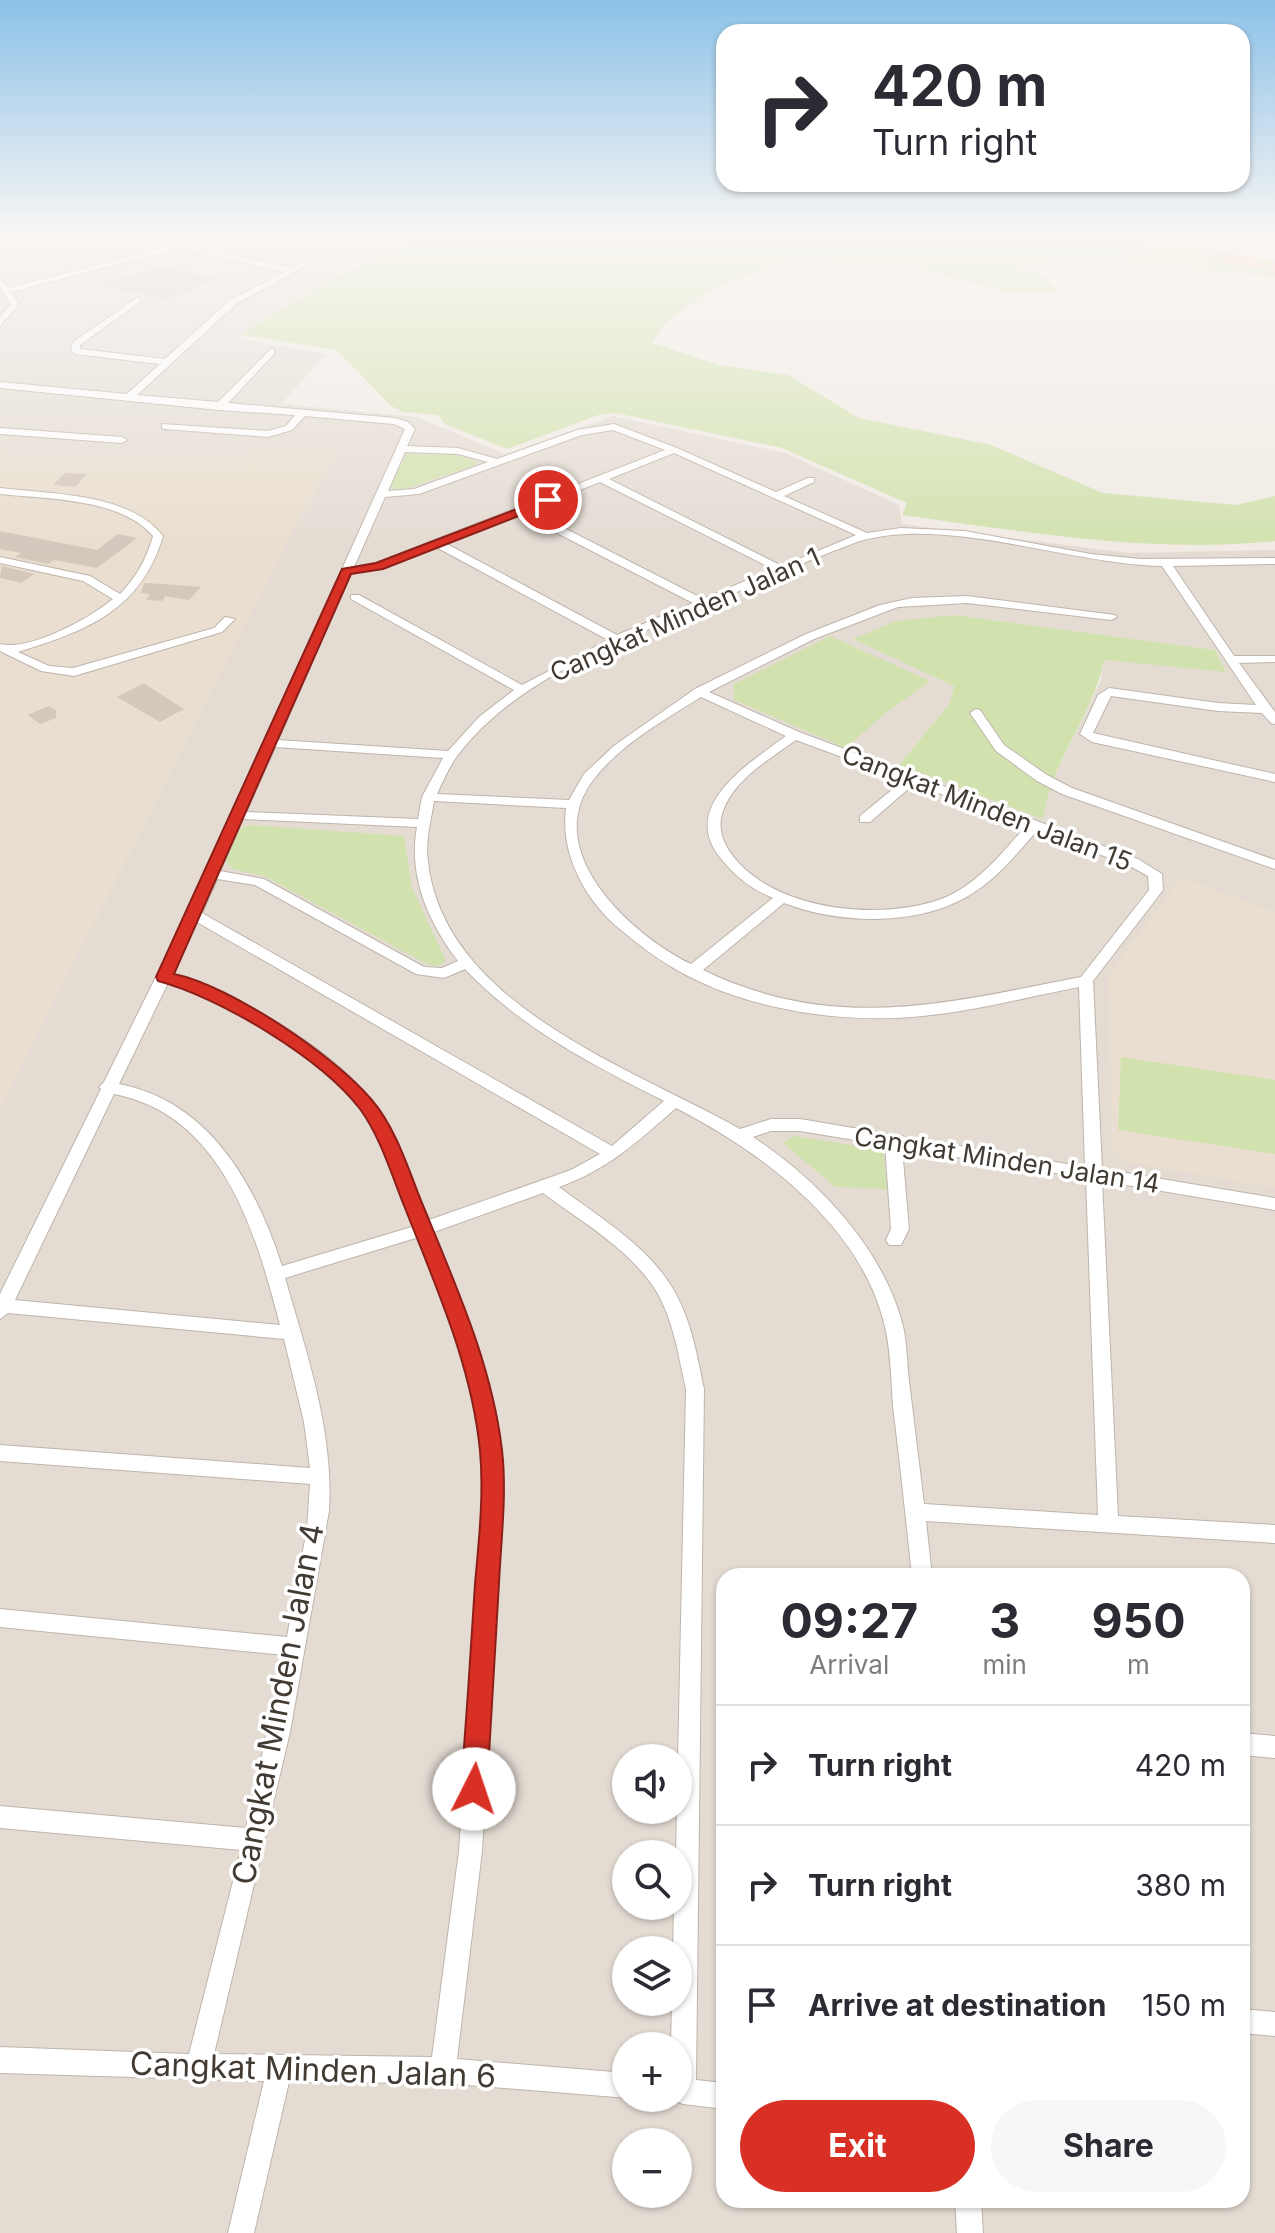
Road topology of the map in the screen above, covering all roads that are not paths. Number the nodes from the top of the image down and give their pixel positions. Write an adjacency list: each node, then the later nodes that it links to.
1 (80, 341): 4 (street)
2 (191, 341): 4 (street)
3 (271, 352): 9 (street)
4 (168, 362): 7 (street)
5 (0, 385): 6 (street)
6 (16, 386): 7 (street); 8 (street)
7 (129, 397): 9 (street)
8 (0, 400)
9 (219, 407): 10 (street)
10 (301, 414): 11 (street); 14 (street)
11 (165, 426)
12 (0, 431): 13 (street)
13 (122, 440)
14 (402, 449): 16 (street); 20 (street)
15 (674, 450): 16 (street); 17 (street); 21 (street)
16 (498, 462): 20 (street)
17 (601, 479): 22 (street); 28 (street)
18 (811, 480): 21 (street)
19 (0, 491): 31 (street)
20 (381, 494): 29 (street)
21 (777, 495): 23 (street)
22 (522, 511): 24 (street); 32 (street)
23 (866, 536): 27 (street, Cangkat Minden Jalan 1); 28 (street, Cangkat Minden Jalan 1)
24 (438, 544): 29 (street); 35 (street)
25 (0, 560): 31 (street)
26 (1275, 561): 27 (street, Cangkat Minden Jalan 1)
27 (1164, 562): 38 (street)
28 (781, 569): 32 (street, Cangkat Minden Jalan 1)
29 (346, 571): 44 (street)
30 (355, 597): 39 (street)
31 (122, 600): 36 (street)
32 (702, 603): 35 (street, Cangkat Minden Jalan 1)
33 (1111, 617): 40 (street)
34 (229, 619): 36 (street)
35 (617, 640): 39 (street, Cangkat Minden Jalan 1)
36 (4, 649)
37 (1275, 659): 38 (street)
38 (1233, 660): 42 (street)
39 (522, 690): 45 (street, Cangkat Minden Jalan 1)
40 (699, 692): 43 (street, Cangkat Minden Jalan 15); 49 (street)
41 (976, 713): 54 (street)
42 (1271, 714): 46 (street)
43 (795, 735): 47 (street, Cangkat Minden Jalan 15); 56 (street)
44 (268, 743): 45 (street); 50 (street)
45 (450, 755): 48 (street, Cangkat Minden Jalan 1)
46 (1275, 778)
47 (913, 779): 51 (street); 53 (street, Cangkat Minden Jalan 15)
48 (428, 797): 49 (street); 52 (street, Cangkat Minden Jalan 1)
49 (573, 804): 59 (street)
50 (236, 815): 52 (street); 55 (street)
51 (865, 819)
52 (420, 823): 58 (street, Cangkat Minden Jalan 1)
53 (1035, 825): 56 (street); 61 (street, Cangkat Minden Jalan 15)
54 (1275, 865)
55 (212, 874): 57 (street); 58 (street)
56 (782, 898): 59 (street)
57 (194, 914): 60 (street); 66 (street)
58 (466, 963): 63 (street, Cangkat Minden Jalan 1)
59 (691, 972): 61 (street)
60 (164, 977): 62 (street); 70 (street)
61 (1086, 981): 67 (street)
62 (107, 1087): 72 (street, Cangkat Minden Jalan 4); 73 (street)
63 (674, 1101): 64 (street, Cangkat Minden Jalan 1); 66 (street)
64 (739, 1135): 65 (street, Cangkat Minden Jalan 14); 77 (street, Cangkat Minden Jalan 1)
65 (893, 1141): 67 (street, Cangkat Minden Jalan 14); 71 (street)
66 (613, 1154): 68 (street)
67 (1093, 1174): 69 (street, Cangkat Minden Jalan 14); 78 (street)
68 (547, 1187): 70 (street); 89 (street)
69 (1275, 1204)
70 (424, 1229): 72 (street); 93 (street)
71 (895, 1240)
72 (278, 1274): 74 (street, Cangkat Minden Jalan 4)
73 (2, 1309): 74 (street)
74 (291, 1333): 76 (street, Cangkat Minden Jalan 4)
75 (0, 1453): 76 (street)
76 (321, 1477): 82 (street, Cangkat Minden Jalan 4)
77 (915, 1512): 78 (street); 80 (street, Cangkat Minden Jalan 1)
78 (1108, 1524): 79 (street)
79 (1275, 1534)
80 (921, 1568)
81 (0, 1618): 82 (street)
82 (296, 1647): 86 (street, Cangkat Minden Jalan 4)
83 (1250, 1745): 84 (street)
84 (1275, 1747)
85 (0, 1817): 86 (street)
86 (254, 1840): 91 (street, Cangkat Minden Jalan 4)
87 (1250, 2022): 88 (street)
88 (1275, 2024)
89 (681, 2032)
90 (0, 2060): 91 (street, Cangkat Minden Jalan 6)
91 (198, 2067): 92 (street, Cangkat Minden Jalan 6)
92 (279, 2069): 93 (street, Cangkat Minden Jalan 6); 98 (street)
93 (443, 2070): 94 (street, Cangkat Minden Jalan 6)
94 (612, 2085)
95 (692, 2092): 96 (street)
96 (716, 2095)
97 (968, 2208): 99 (street)
98 (241, 2233)
99 (970, 2233)

